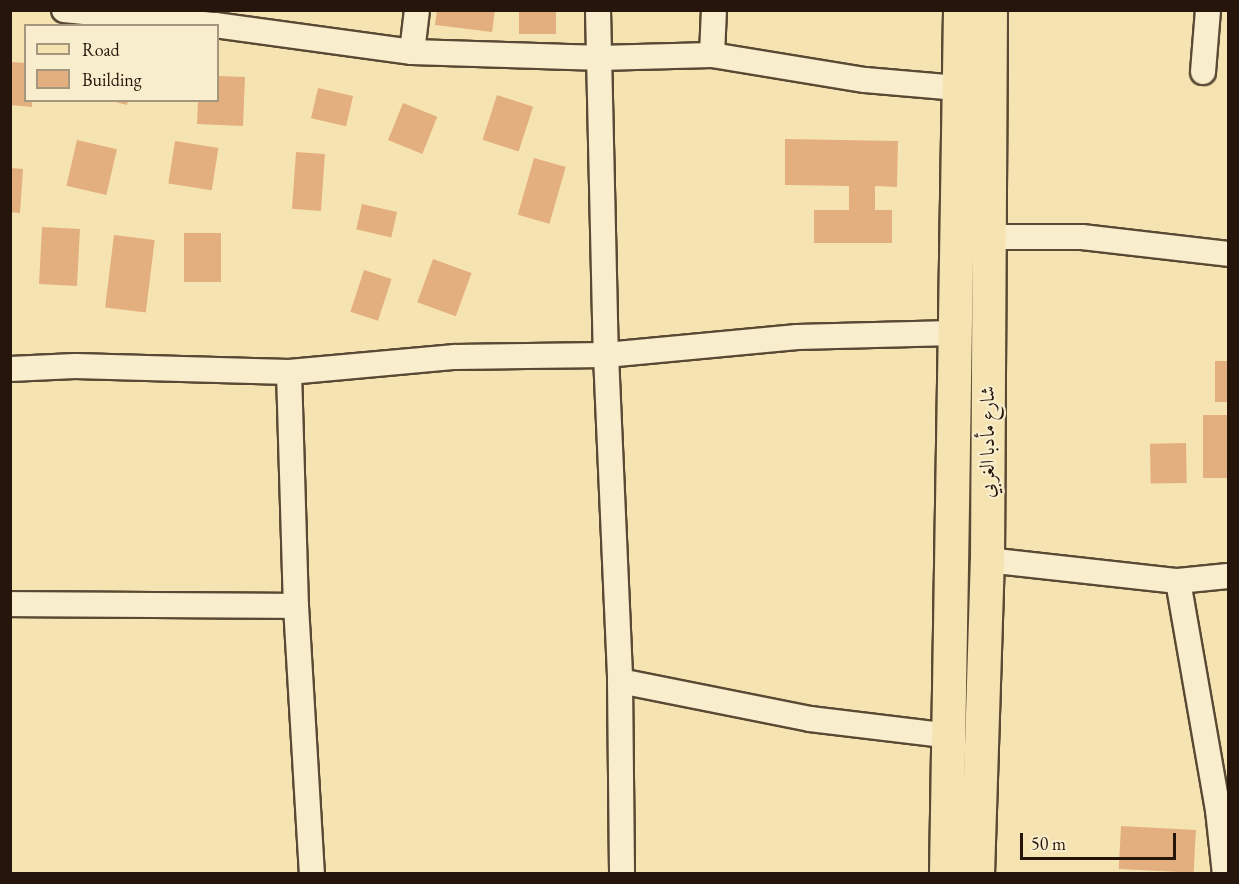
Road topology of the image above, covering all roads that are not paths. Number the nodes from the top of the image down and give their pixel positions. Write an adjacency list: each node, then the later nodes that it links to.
1 (64, 10): 8 (street)
2 (417, 10): 10 (street)
3 (598, 10): 12 (street)
4 (714, 10): 11 (street)
5 (960, 10): 14 (main road, شارع مأدبا الغربي)
6 (990, 10): 15 (main road, شارع مأدبا الغربي)
7 (1208, 10): 13 (street)
8 (205, 24)
9 (219, 26): 10 (street)
10 (412, 52): 12 (street)
11 (712, 55): 12 (street); 14 (street)
12 (598, 58): 18 (street)
13 (1203, 72)
14 (958, 88): 17 (main road, شارع مأدبا الغربي)
15 (988, 237): 16 (street); 21 (main road, شارع مأدبا الغربي)
16 (1228, 254)
17 (953, 333): 18 (street); 27 (main road, شارع مأدبا الغربي)
18 (606, 355): 20 (street); 26 (street)
19 (10, 369): 20 (street)
20 (289, 372): 25 (street)
21 (987, 560): 23 (street); 31 (main road, شارع مأدبا الغربي)
22 (1227, 571): 23 (street)
23 (1178, 581): 32 (street)
24 (10, 604): 25 (street)
25 (296, 606): 28 (street)
26 (620, 681): 27 (street); 29 (street)
27 (950, 736): 30 (main road, شارع مأدبا الغربي)
28 (312, 873)
29 (622, 873)
30 (946, 873)
31 (978, 873)
32 (1225, 873)

